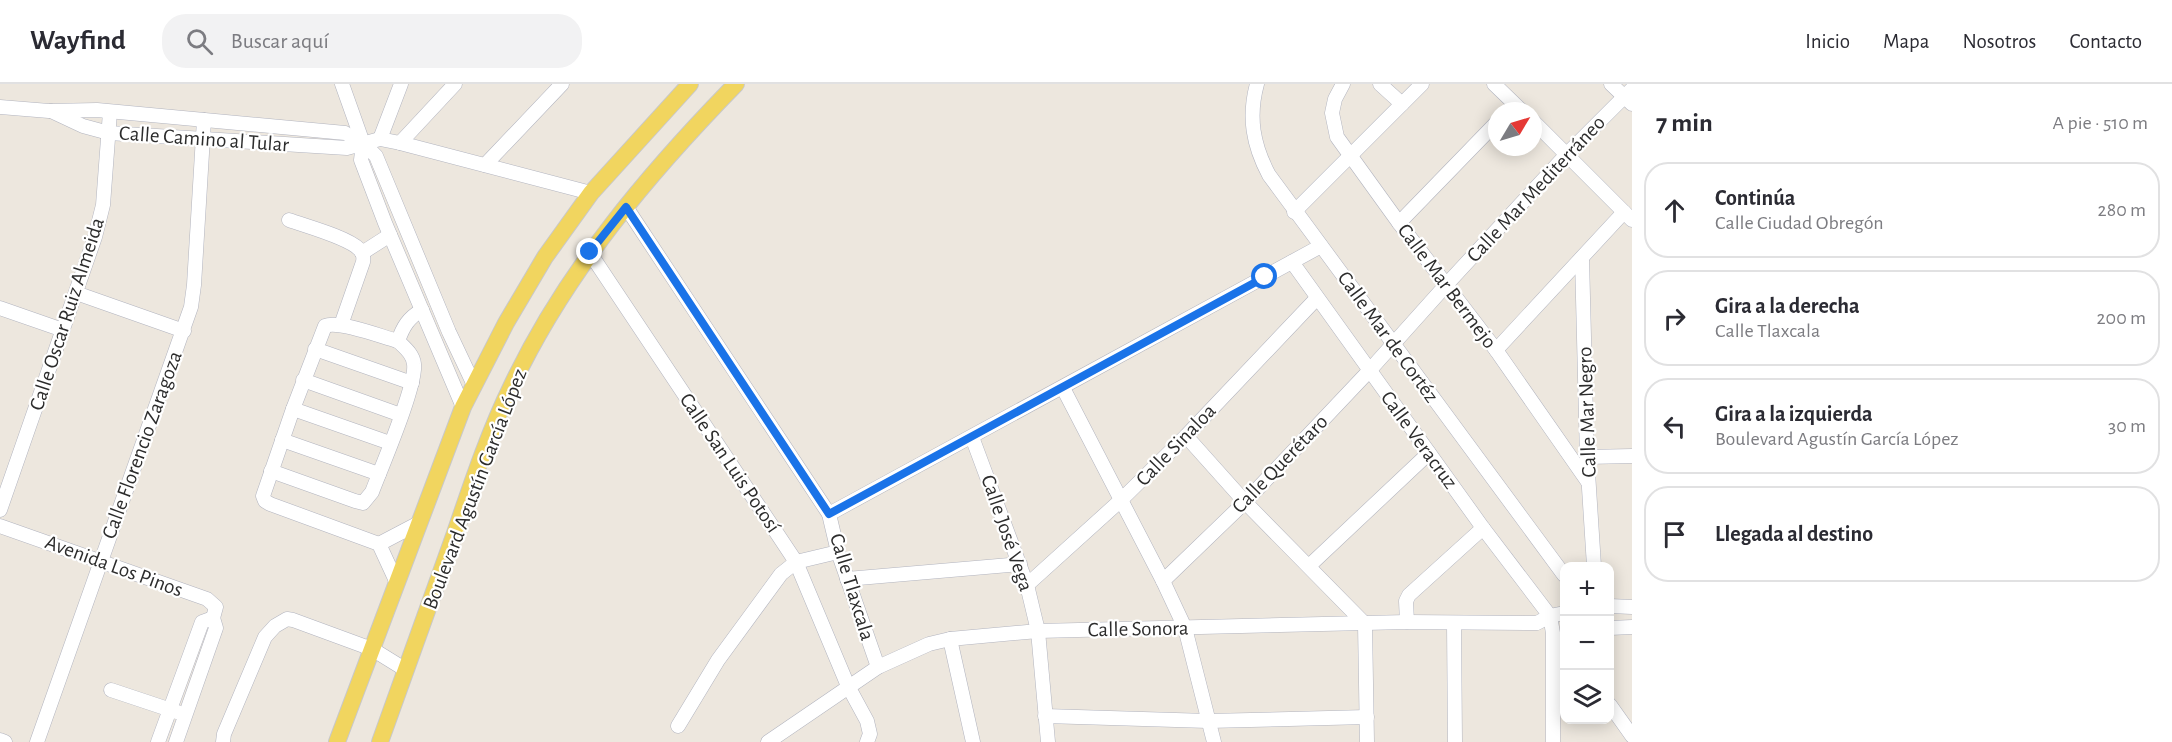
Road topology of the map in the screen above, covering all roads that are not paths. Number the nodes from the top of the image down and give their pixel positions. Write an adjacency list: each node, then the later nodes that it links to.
1 (342, 84): 25 (street)
2 (401, 84): 24 (street)
3 (455, 84): 26 (street)
4 (562, 84): 29 (street)
5 (690, 84): 30 (main road, Boulevard Agustín García López)
6 (736, 84): 31 (main road, Boulevard Agustín García López)
7 (1257, 84): 32 (street, Calle Mar de Cortéz)
8 (1343, 84): 28 (street, Calle Mar Bermejo)
9 (1380, 84): 15 (street)
10 (1422, 84): 15 (street)
11 (1494, 84): 14 (street)
12 (1611, 84): 13 (street)
13 (1629, 97): 27 (street, Calle Mar Mediterráneo)
14 (1509, 102)
15 (1402, 104): 28 (street)
16 (0, 107): 17 (street, Calle Camino al Tular)
17 (49, 111): 18 (street, Calle Camino al Tular); 22 (street, Calle Camino al Tular)
18 (110, 112): 19 (street, Calle Camino al Tular); 22 (street, Calle Oscar Ruiz Almeida)
19 (204, 120): 23 (street, Calle Florencio Zaragoza); 25 (street, Calle Camino al Tular)
20 (1542, 130): 27 (street)
21 (1488, 131): 35 (street)
22 (109, 133): 23 (street, Calle Camino al Tular); 45 (street, Calle Oscar Ruiz Almeida)
23 (203, 139): 25 (street, Calle Camino al Tular); 51 (street, Calle Florencio Zaragoza)
24 (380, 140): 25 (street, Calle Camino al Tular); 26 (street, Calle Camino al Tular)
25 (363, 143): 36 (street); 37 (street)
26 (400, 143): 29 (street, Calle Camino al Tular)
27 (1567, 154): 33 (street); 44 (street, Calle Mar Mediterráneo)
28 (1350, 156): 32 (street); 35 (street, Calle Mar Bermejo)
29 (485, 165): 30 (street, Calle Camino al Tular)
30 (591, 193): 59 (main road, Boulevard Agustín García López)
31 (626, 207): 40 (main road, Boulevard Agustín García López); 77 (street, Calle Tlaxcala)
32 (1294, 212): 38 (street, Calle Mar de Cortéz)
33 (1628, 216): 42 (street)
34 (288, 220): 41 (street)
35 (1399, 223): 44 (street, Calle Mar Bermejo)
36 (390, 235): 39 (street); 41 (street)
37 (412, 244): 39 (street); 59 (street)
38 (1321, 246): 43 (street); 53 (street, Calle Mar de Cortéz)
39 (396, 251): 48 (street)
40 (590, 252): 84 (street, Calle San Luis Potosí); 110 (main road, Boulevard Agustín García López)
41 (362, 253): 49 (street)
42 (1582, 258): 55 (street); 69 (street, Calle Mar Negro)
43 (1292, 262): 46 (street, Calle Veracruz); 60 (street)
44 (1447, 284): 53 (street, Calle Mar Mediterráneo); 55 (street, Calle Mar Bermejo)
45 (76, 293): 50 (street, Calle Oscar Ruiz Almeida); 51 (street)
46 (1317, 298): 56 (street, Calle Veracruz); 64 (street, Calle Sinaloa)
47 (0, 308): 50 (street)
48 (422, 310): 52 (street); 61 (street)
49 (341, 325): 52 (street); 54 (street)
50 (63, 330): 76 (street, Calle Oscar Ruiz Almeida)
51 (184, 331): 83 (street, Calle Florencio Zaragoza)
52 (398, 341): 58 (street)
53 (1394, 344): 56 (street, Calle Querétaro); 88 (street, Calle Mar de Cortéz)
54 (315, 349): 57 (street); 58 (street)
55 (1496, 350): 73 (street, Calle Mar Bermejo)
56 (1369, 371): 68 (street, Calle Veracruz); 75 (street, Calle Querétaro)
57 (303, 381): 62 (street); 63 (street)
58 (412, 383): 63 (street)
59 (474, 385): 61 (main road, Boulevard Agustín García López)
60 (1063, 388): 65 (street); 74 (street)
61 (463, 407): 78 (main road, Boulevard Agustín García López)
62 (293, 409): 66 (street); 67 (street)
63 (400, 415): 67 (street)
64 (1186, 436): 74 (street, Calle Sinaloa); 75 (street)
65 (972, 437): 77 (street); 86 (street, Calle José Vega)
66 (282, 440): 71 (street); 72 (street)
67 (390, 443): 72 (street)
68 (1429, 453): 80 (street, Calle Veracruz); 87 (street)
69 (1587, 456): 70 (street); 73 (street, Calle Mar Negro)
70 (1632, 456)
71 (271, 471): 72 (street); 81 (street)
72 (379, 474)
73 (1588, 482): 85 (street, Calle Mar Negro)
74 (1121, 501): 90 (street); 92 (street, Calle Sinaloa)
75 (1245, 502): 87 (street); 90 (street, Calle Querétaro)
76 (0, 510)
77 (829, 514): 82 (street, Calle Tlaxcala)
78 (419, 523): 81 (street); 91 (main road, Boulevard Agustín García López)
79 (0, 526): 83 (street, Avenida Los Pinos)
80 (1483, 528): 96 (street, Calle Veracruz); 98 (street)
81 (379, 544): 91 (street)
82 (838, 552): 84 (street); 89 (street, Calle Tlaxcala)
83 (100, 561): 97 (street, Avenida Los Pinos); 124 (street, Calle Florencio Zaragoza)
84 (796, 562): 111 (street, Calle San Luis Potosí); 119 (street)
85 (1594, 562)
86 (1020, 564): 89 (street); 92 (street, Calle José Vega)
87 (1309, 566): 101 (street)
88 (1560, 570)
89 (847, 579): 109 (street, Calle Tlaxcala)
90 (1163, 580): 103 (street)
91 (397, 583): 108 (main road, Boulevard Agustín García López)
92 (1027, 585): 105 (street, Calle José Vega)
93 (1614, 606): 94 (street)
94 (1632, 607)
95 (1560, 614): 96 (street, Calle Sonora)
96 (1550, 616): 100 (street, Calle Sonora); 106 (street)
97 (213, 618): 113 (street); 115 (street)
98 (1407, 622): 99 (street, Calle Sonora); 101 (street, Calle Sonora)
99 (1454, 623): 100 (street, Calle Sonora); 135 (street)
100 (1537, 623): 106 (street)
101 (1365, 624): 103 (street, Calle Sonora); 117 (street)
102 (1632, 627): 104 (street)
103 (1185, 628): 105 (street, Calle Sonora); 118 (street)
104 (1614, 628)
105 (1038, 631): 107 (street, Calle Sonora); 116 (street, Calle José Vega)
106 (1559, 633): 136 (street)
107 (950, 639): 109 (street, Calle Sonora); 131 (street)
108 (372, 649): 110 (street); 127 (street); 128 (main road, Boulevard Agustín García López)
109 (878, 667): 111 (street, Calle Sonora)
110 (406, 670): 129 (main road, Boulevard Agustín García López)
111 (848, 686): 122 (street, Calle San Luis Potosí); 130 (street, Calle Sonora)
112 (111, 690): 113 (street)
113 (170, 710): 115 (street); 125 (street)
114 (1614, 711): 120 (street)
115 (186, 715): 126 (street)
116 (1045, 716): 118 (street); 132 (street, Calle José Vega)
117 (1367, 717): 118 (street); 134 (street)
118 (1208, 721): 133 (street)
119 (678, 726)
120 (1632, 736)
121 (0, 740): 123 (street)
122 (867, 741)
123 (5, 742)
124 (37, 742)
125 (158, 742)
126 (176, 742)
127 (223, 742)
128 (337, 742)
129 (380, 742)
130 (768, 742)
131 (973, 742)
132 (1048, 742)
133 (1214, 742)
134 (1367, 742)
135 (1455, 742)
136 (1553, 742)

